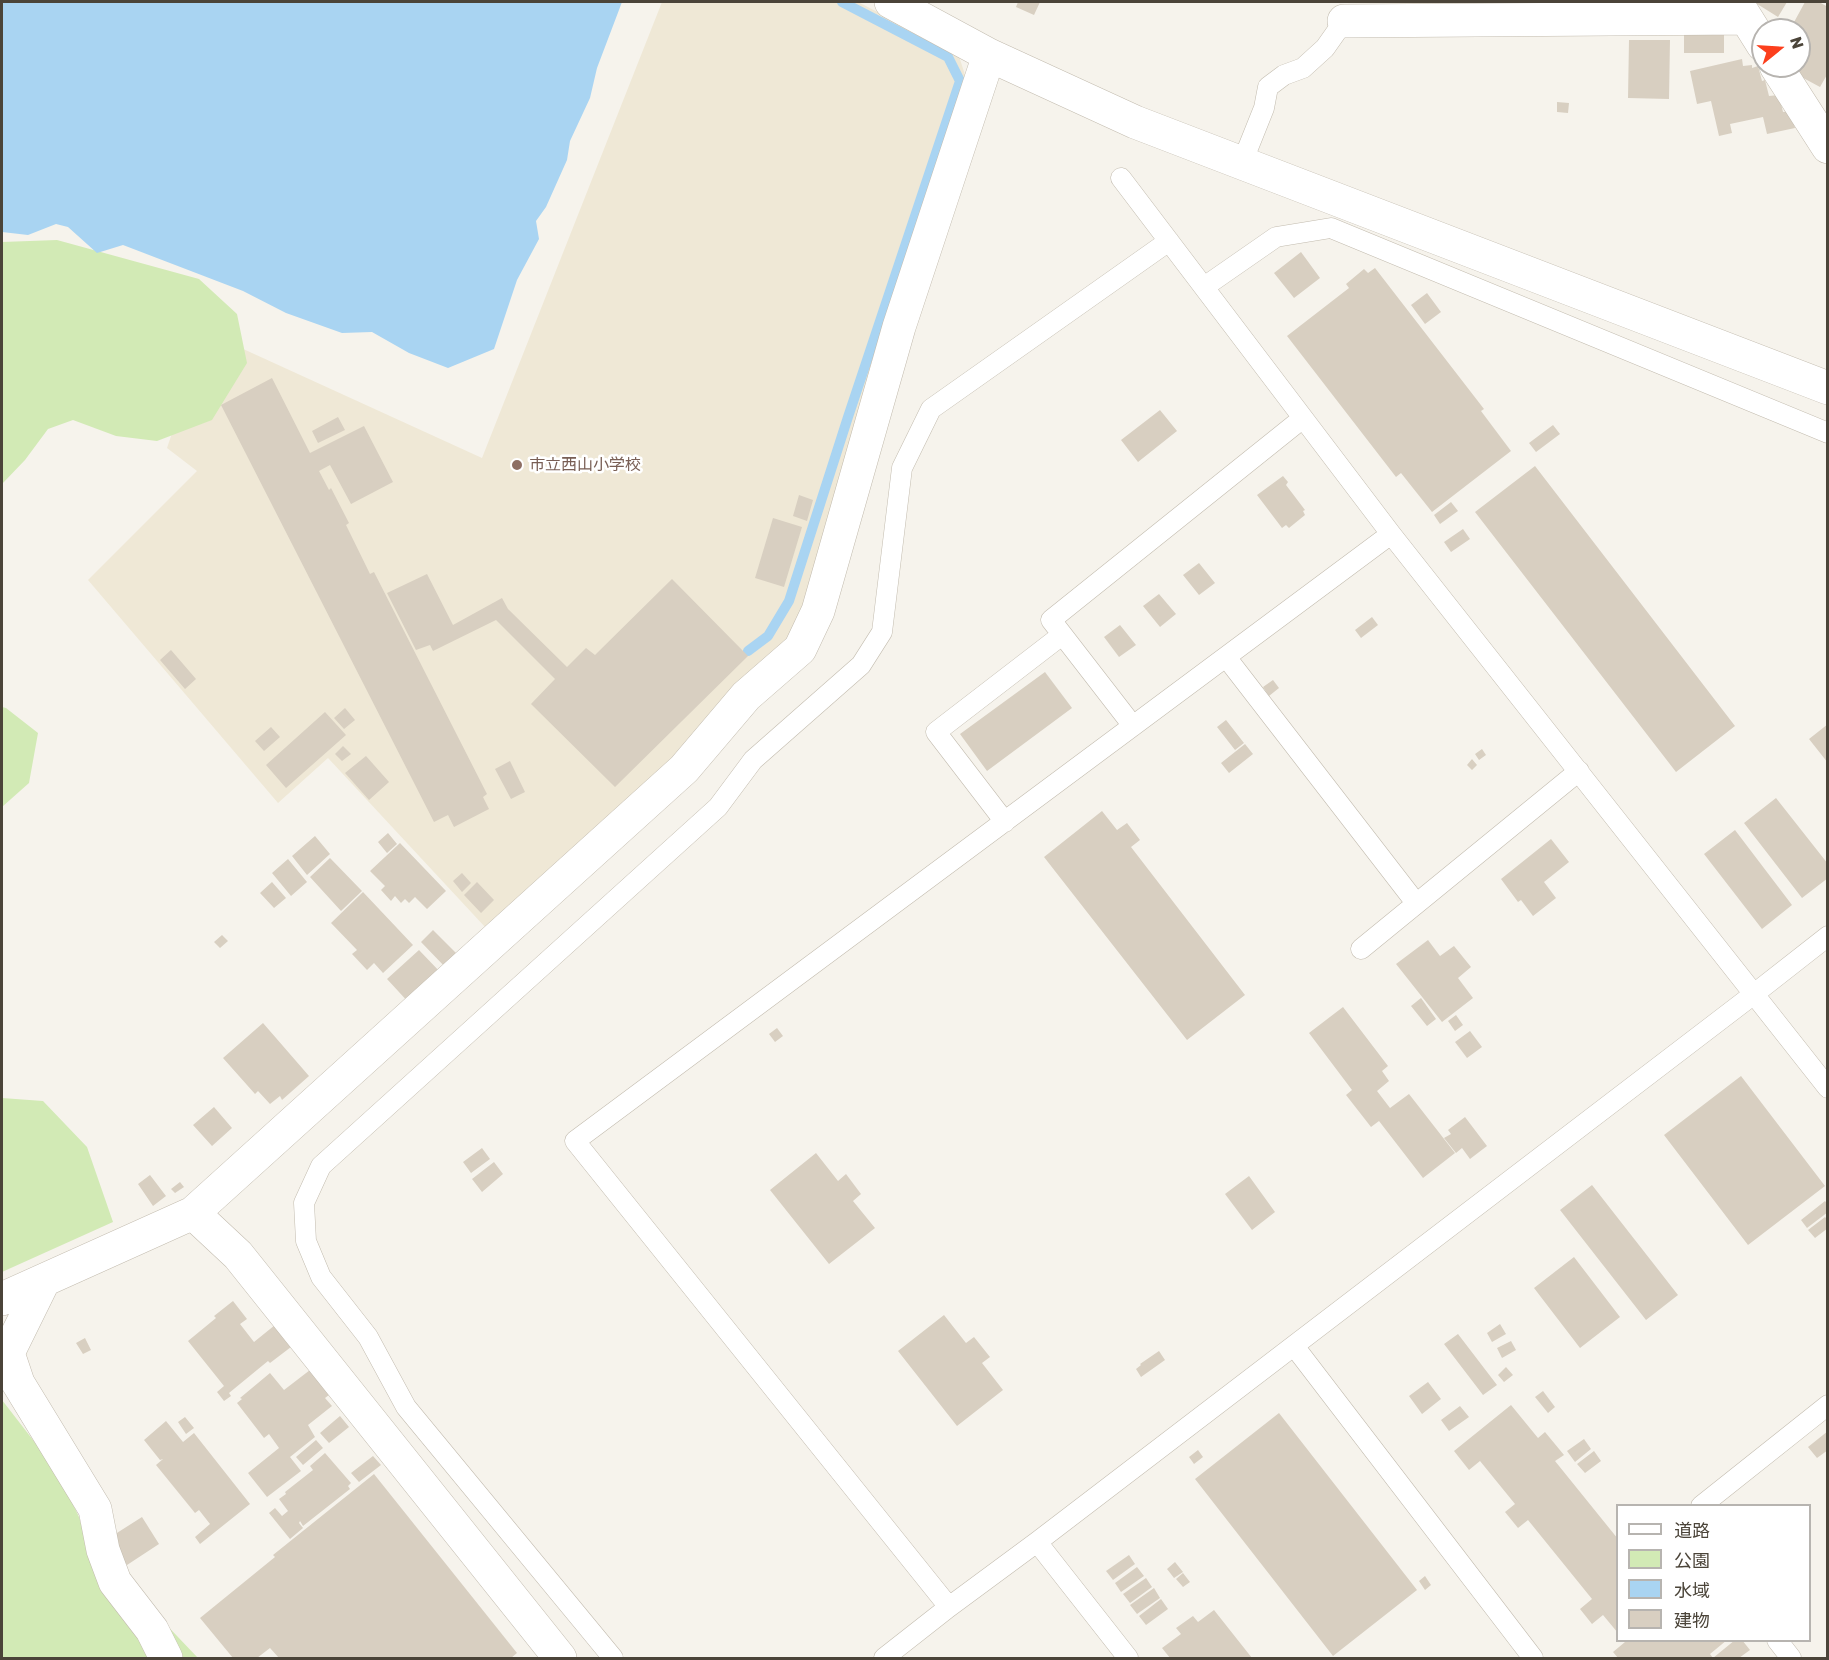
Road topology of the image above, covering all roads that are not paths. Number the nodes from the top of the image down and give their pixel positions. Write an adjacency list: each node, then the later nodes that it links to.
1 (891, 2): 5 (street)
2 (1741, 10): 3 (street); 4 (street)
3 (1344, 21): 8 (lane)
4 (1751, 26)
5 (989, 55): 8 (street); 26 (street)
6 (1786, 78): 7 (street)
7 (1824, 124)
8 (1242, 163): 12 (street)
9 (1121, 178): 10 (lane)
10 (1169, 241): 11 (lane); 37 (lane)
11 (1204, 286): 13 (lane); 14 (lane)
12 (1827, 388)
13 (1303, 418): 15 (lane); 16 (lane)
14 (1827, 433)
15 (1391, 534): 17 (lane); 19 (lane)
16 (1062, 635): 18 (lane); 20 (lane)
17 (1226, 657): 18 (lane); 21 (lane)
18 (1133, 726): 20 (lane)
19 (1579, 771): 21 (lane); 24 (lane)
20 (1005, 822): 33 (lane)
21 (1416, 903): 23 (lane)
22 (1827, 936): 24 (lane)
23 (1361, 949)
24 (1754, 994): 25 (lane); 29 (lane)
25 (1827, 1088)
26 (193, 1213): 27 (street); 36 (street)
27 (44, 1280): 28 (street); 35 (street)
28 (2, 1299)
29 (1294, 1346): 32 (lane); 40 (lane)
30 (1827, 1405): 31 (lane)
31 (1703, 1504)
32 (1037, 1542): 33 (lane); 39 (lane)
33 (949, 1607): 38 (lane)
34 (1778, 1642): 41 (lane)
35 (166, 1659)
36 (560, 1659)
37 (613, 1659)
38 (885, 1659)
39 (1128, 1659)
40 (1533, 1659)
41 (1791, 1659)

